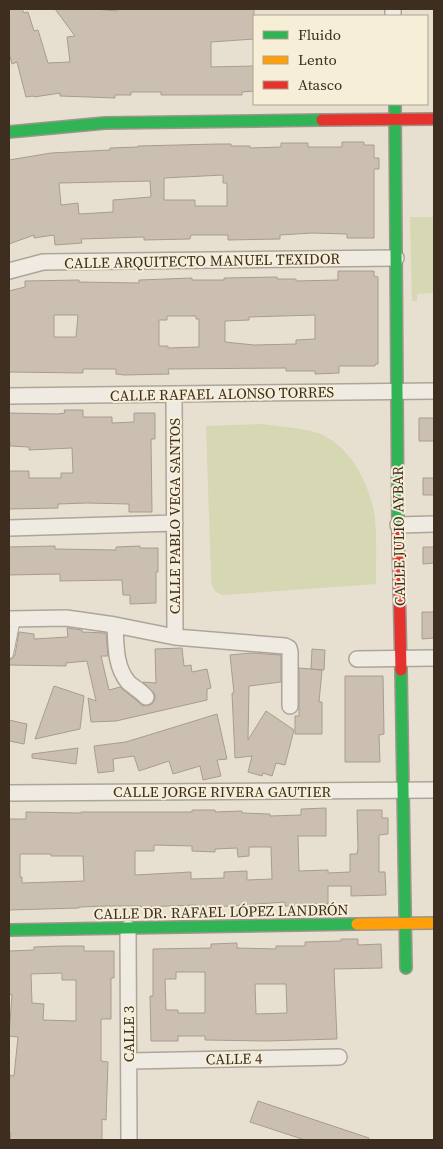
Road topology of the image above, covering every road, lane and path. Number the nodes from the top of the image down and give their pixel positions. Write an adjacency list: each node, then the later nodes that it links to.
1 (395, 105): 3 (street, CALLE JULIO AYBAR)
2 (434, 119): 3 (street)
3 (395, 120): 4 (street); 5 (street, CALLE JULIO AYBAR)
4 (9, 132)
5 (396, 258): 6 (street, CALLE ARQUITECTO MANUEL TEXIDOR); 7 (street, CALLE JULIO AYBAR)
6 (9, 271)
7 (397, 391): 8 (street, CALLE RAFAEL ALONSO TORRES); 9 (street, CALLE RAFAEL ALONSO TORRES); 13 (street, CALLE JULIO AYBAR)
8 (434, 391)
9 (174, 394): 10 (street, CALLE RAFAEL ALONSO TORRES); 11 (street, CALLE PABLO VEGA SANTOS)
10 (9, 396)
11 (175, 522): 14 (street); 17 (street, CALLE PABLO VEGA SANTOS)
12 (434, 524): 13 (street)
13 (398, 525): 20 (street, CALLE JULIO AYBAR)
14 (9, 528)
15 (12, 619): 16 (street); 18 (lane)
16 (115, 625): 17 (street); 22 (street)
17 (175, 637): 23 (street)
18 (9, 654)
19 (356, 658): 20 (street)
20 (400, 658): 21 (street); 25 (street, CALLE JULIO AYBAR)
21 (434, 658)
22 (146, 697)
23 (290, 706)
24 (434, 790): 25 (street, CALLE JORGE RIVERA GAUTIER)
25 (402, 791): 26 (street, CALLE JORGE RIVERA GAUTIER); 28 (street, CALLE JULIO AYBAR)
26 (9, 793)
27 (434, 923): 28 (street, CALLE DR. RAFAEL LÓPEZ LANDRÓN)
28 (404, 924): 29 (street, CALLE DR. RAFAEL LÓPEZ LANDRÓN); 31 (street, CALLE JULIO AYBAR)
29 (128, 928): 30 (street, CALLE DR. RAFAEL LÓPEZ LANDRÓN); 33 (street, CALLE 3)
30 (9, 930)
31 (406, 968)
32 (339, 1057): 33 (street, CALLE 4)
33 (130, 1061): 34 (street, CALLE 3)
34 (128, 1140)

